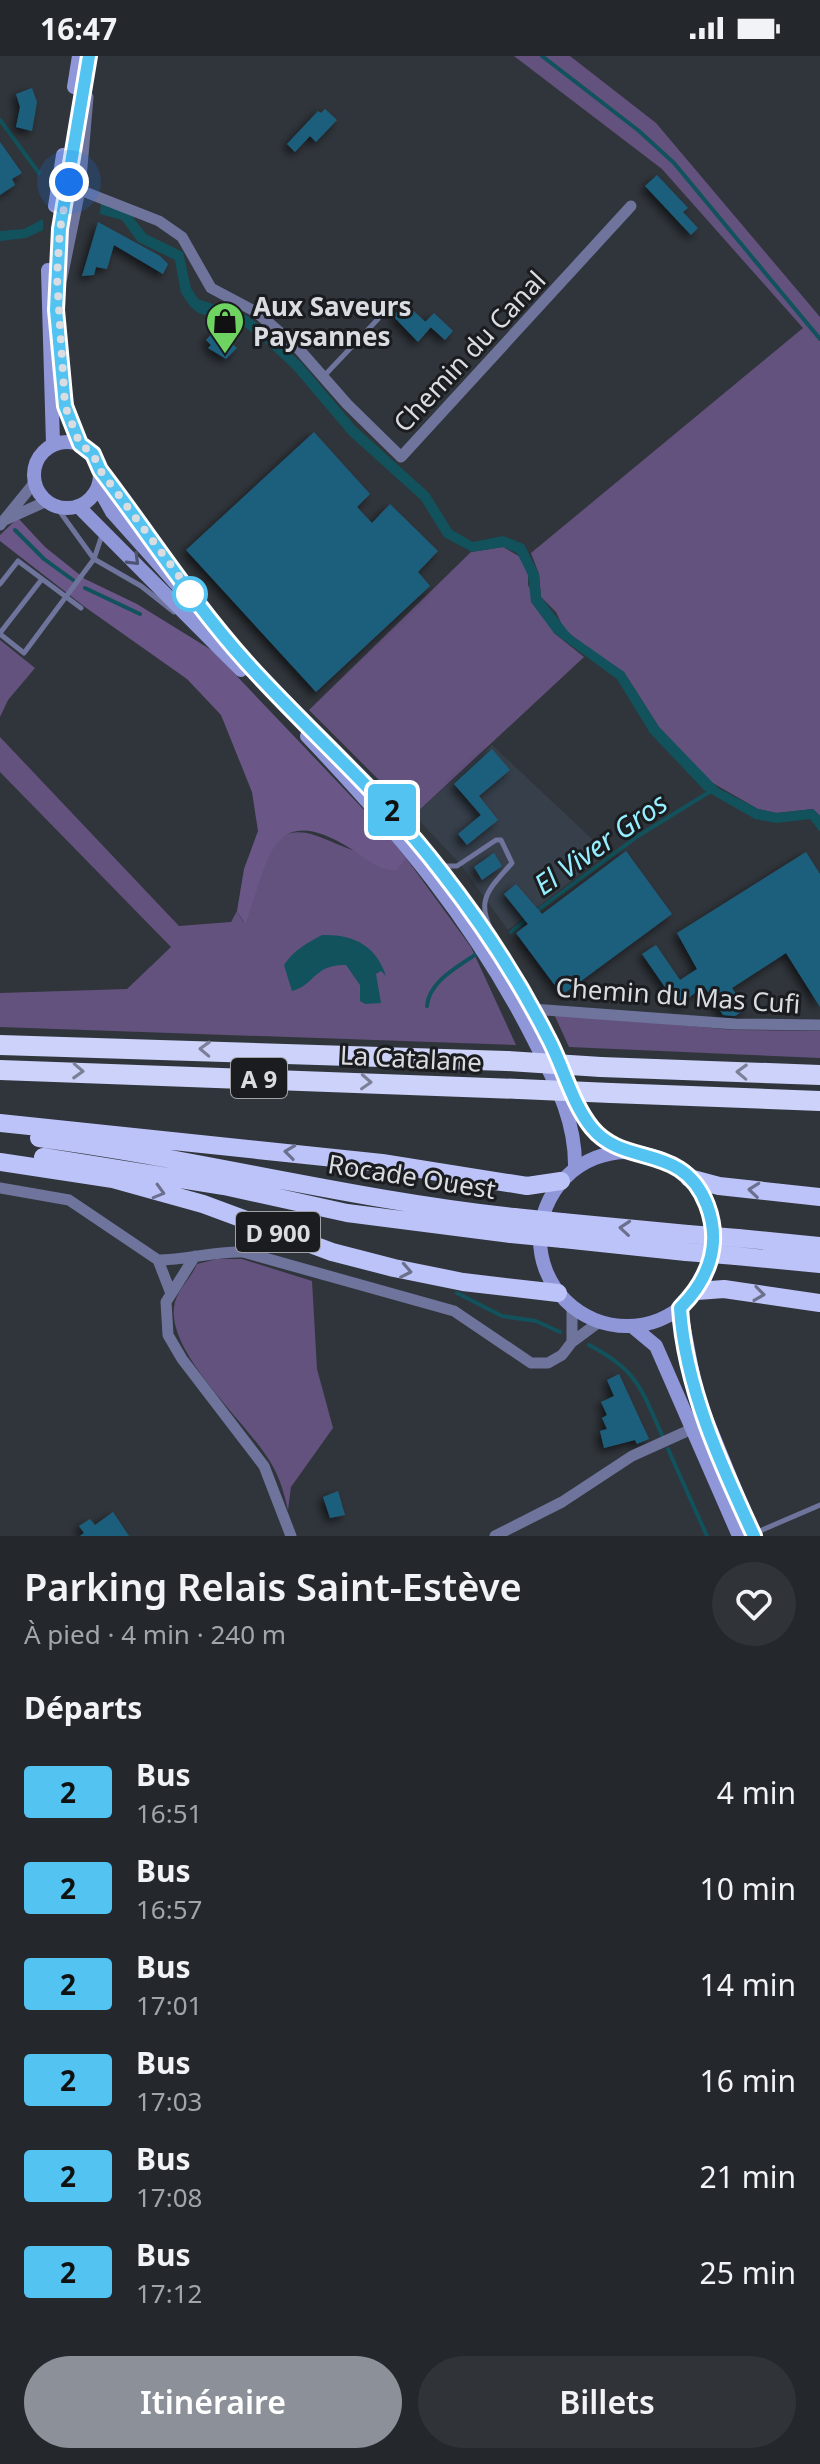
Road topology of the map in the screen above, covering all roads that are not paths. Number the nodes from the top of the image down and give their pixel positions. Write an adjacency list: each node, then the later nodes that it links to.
1 (85, 59): 2 (street); 4 (main road); 7 (main road)
2 (80, 190): 4 (street); 6 (street, Chemin du Canal)
3 (631, 206): 6 (street, Chemin du Canal)
4 (56, 310): 8 (main road)
5 (378, 319): 6 (lane)
6 (324, 377)
7 (53, 444): 8 (main road); 10 (main road)
8 (80, 444): 9 (main road)
9 (100, 470): 11 (main road); 20 (lane)
10 (35, 482): 12 (main road); 14 (street)
11 (98, 487): 13 (main road); 20 (main road)
12 (51, 503): 13 (main road); 14 (street); 16 (lane)
13 (78, 506): 15 (main road)
14 (3, 522)
15 (103, 530): 16 (lane); 23 (main road, one-way to 23)
16 (94, 559): 19 (lane); 23 (lane)
17 (42, 579): 18 (lane); 19 (lane); 22 (lane)
18 (0, 584)
19 (66, 597): 21 (lane); 22 (lane)
20 (194, 601): 24 (main road)
21 (81, 608)
22 (0, 633)
23 (229, 658): 37 (main road)
24 (373, 789): 25 (main road); 25 (lane)
25 (516, 981): 26 (main road)
26 (532, 1009): 27 (street, Chemin du Mas Cufi); 34 (main road)
27 (820, 1025)
28 (0, 1045): 30 (highway, La Catalane / A 9, one-way to 28, bridge)
29 (0, 1070): 31 (highway, La Catalane / A 9, one-way to 31, bridge)
30 (820, 1075)
31 (820, 1101)
32 (0, 1123): 37 (highway, one-way to 32)
33 (0, 1134): 41 (highway, Rocade Ouest / D 900)
34 (623, 1151): 37 (main road); 38 (main road)
35 (0, 1152): 41 (highway, Rocade Ouest / D 900)
36 (0, 1162): 49 (highway, D 900, one-way to 49)
37 (568, 1174): 49 (main road)
38 (689, 1178): 40 (highway, one-way to 38); 48 (main road)
39 (0, 1188): 45 (street)
40 (820, 1197)
41 (512, 1226): 43 (highway, Rocade Ouest / D 900, bridge)
42 (820, 1246): 43 (highway, Rocade Ouest / D 900)
43 (737, 1247): 46 (highway, Rocade Ouest / D 900)
44 (195, 1256): 45 (street); 47 (street); 55 (street)
45 (158, 1260): 47 (street)
46 (820, 1264)
47 (170, 1291): 59 (street)
48 (697, 1291): 50 (highway, one-way to 50); 52 (main road)
49 (558, 1293): 51 (main road)
50 (820, 1303)
51 (572, 1307): 53 (main road); 55 (street)
52 (680, 1308): 54 (main road); 58 (main road)
53 (599, 1322): 54 (main road); 55 (street)
54 (632, 1326): 56 (main road)
55 (572, 1342)
56 (694, 1428): 58 (main road); 60 (street)
57 (820, 1505): 58 (lane)
58 (749, 1535)
59 (291, 1536)
60 (495, 1536)

